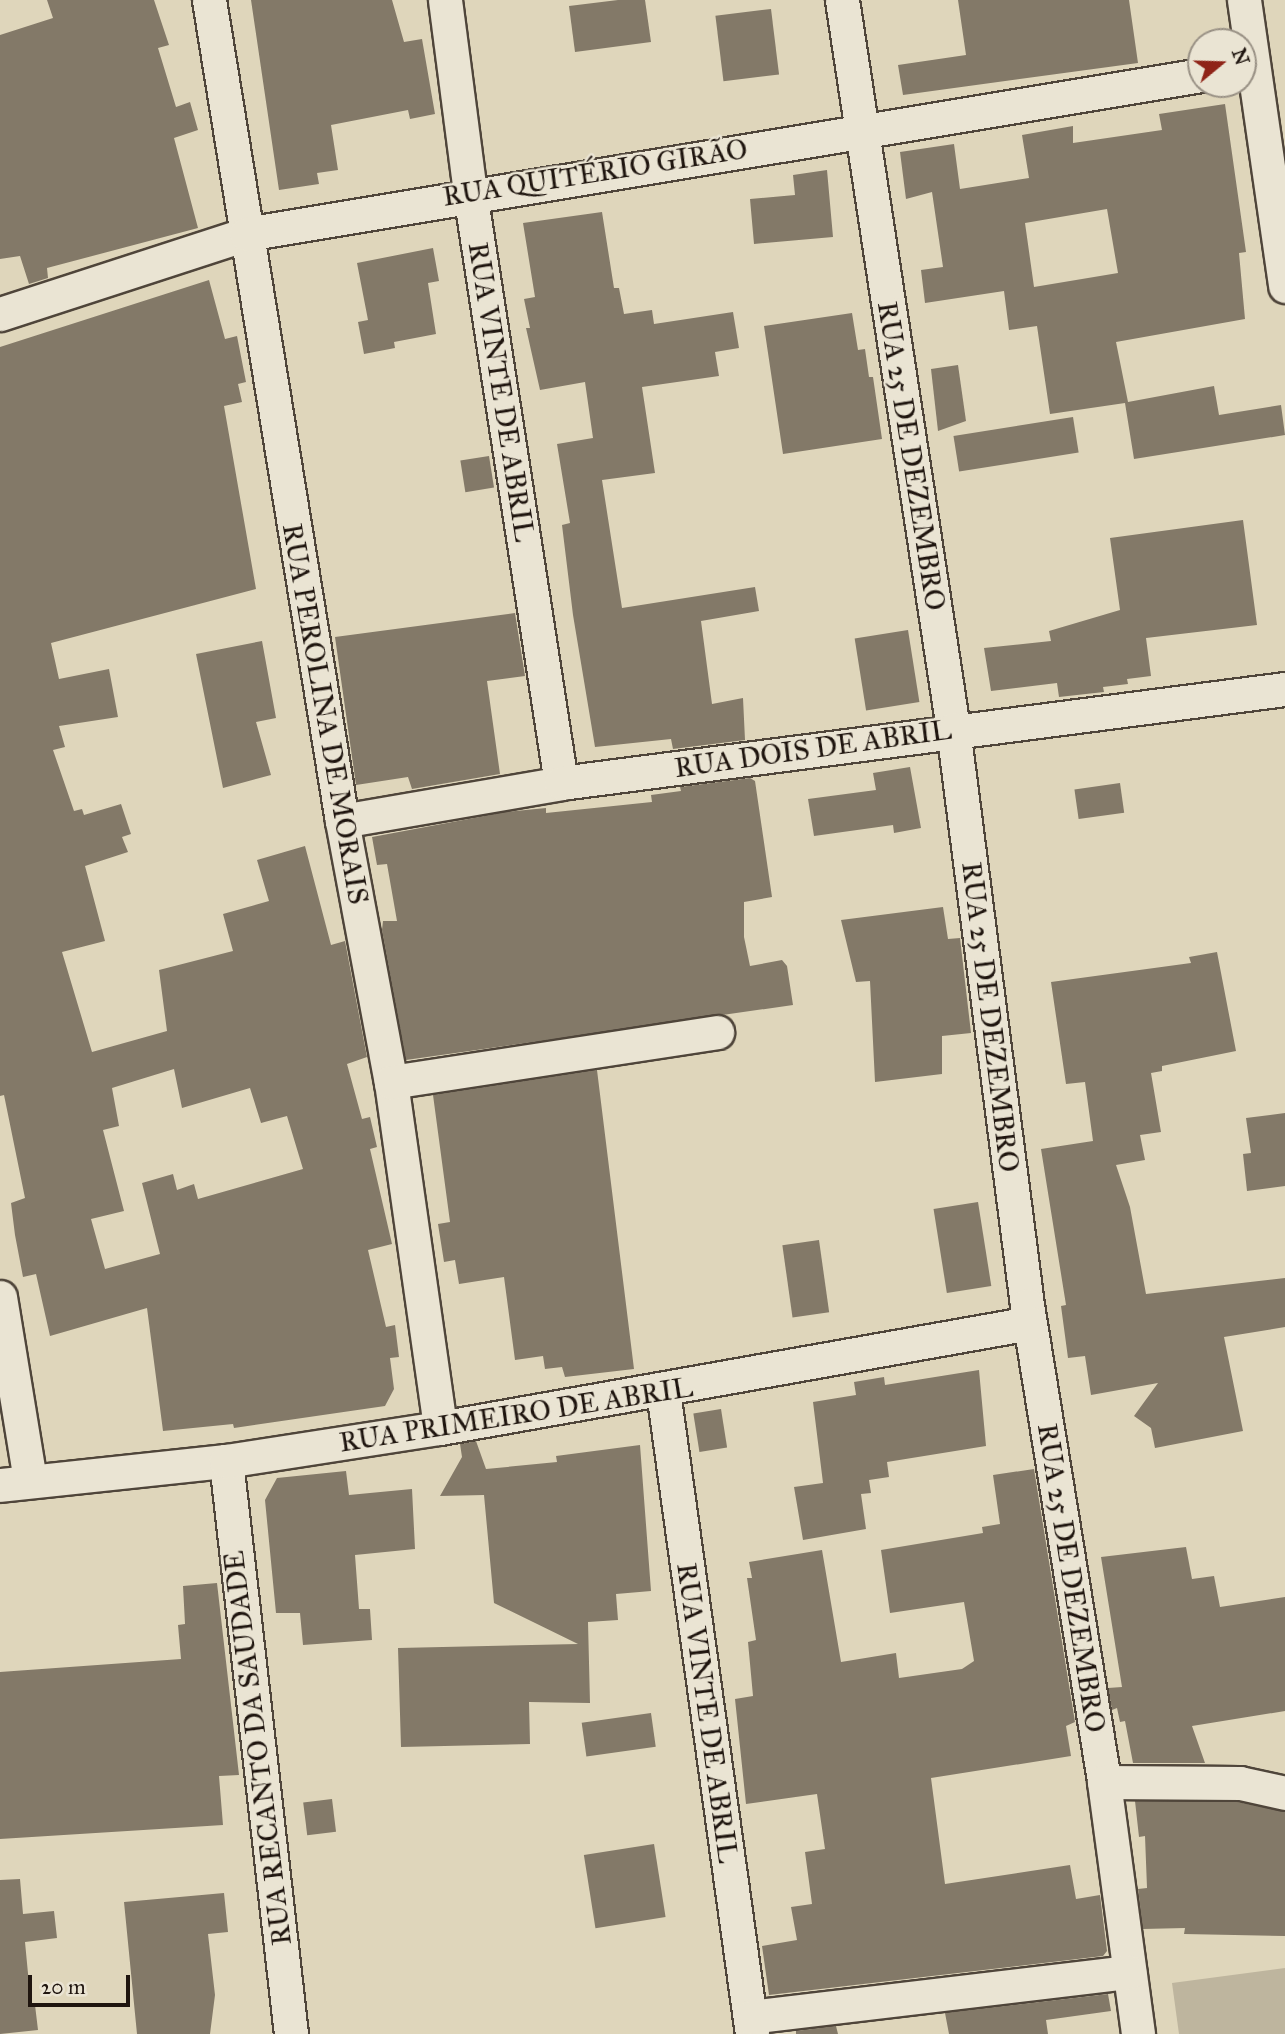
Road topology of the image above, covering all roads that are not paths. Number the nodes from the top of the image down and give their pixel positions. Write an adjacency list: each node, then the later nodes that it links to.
1 (209, 0): 10 (street, RUA PEROLINA DE MORAIS)
2 (445, 0): 9 (street, RUA VINTE DE ABRIL)
3 (842, 0): 8 (street, RUA 25 DE DEZEMBRO)
4 (1244, 0): 5 (street)
5 (1246, 28)
6 (1187, 77): 8 (street, RUA QUITÉRIO GIRÃO)
7 (1253, 98): 11 (street)
8 (861, 129): 9 (street, RUA QUITÉRIO GIRÃO); 14 (street, RUA 25 DE DEZEMBRO)
9 (470, 193): 10 (street, RUA QUITÉRIO GIRÃO); 15 (street, RUA VINTE DE ABRIL)
10 (246, 234): 12 (street, RUA QUITÉRIO GIRÃO); 16 (street, RUA PEROLINA DE MORAIS)
11 (1285, 286)
12 (0, 314)
13 (1285, 689): 14 (street, RUA DOIS DE ABRIL)
14 (953, 729): 15 (street, RUA DOIS DE ABRIL); 20 (street, RUA 25 DE DEZEMBRO)
15 (561, 783): 16 (street, RUA DOIS DE ABRIL)
16 (342, 821): 18 (street, RUA PEROLINA DE MORAIS)
17 (717, 1032): 18 (street)
18 (391, 1082): 22 (street, RUA PEROLINA DE MORAIS)
19 (0, 1297): 24 (street)
20 (1030, 1324): 21 (street, RUA PRIMEIRO DE ABRIL); 25 (street, RUA 25 DE DEZEMBRO)
21 (663, 1391): 22 (street, RUA PRIMEIRO DE ABRIL); 28 (street, RUA VINTE DE ABRIL)
22 (440, 1428): 23 (street, RUA PRIMEIRO DE ABRIL)
23 (226, 1461): 24 (street, RUA PRIMEIRO DE ABRIL); 29 (street, RUA RECANTO DA SAUDADE)
24 (15, 1483)
25 (1104, 1782): 26 (street); 27 (street, RUA 25 DE DEZEMBRO)
26 (1285, 1793)
27 (1129, 1972): 28 (street); 30 (street, RUA 25 DE DEZEMBRO)
28 (751, 2026)
29 (291, 2034)
30 (1138, 2034)

